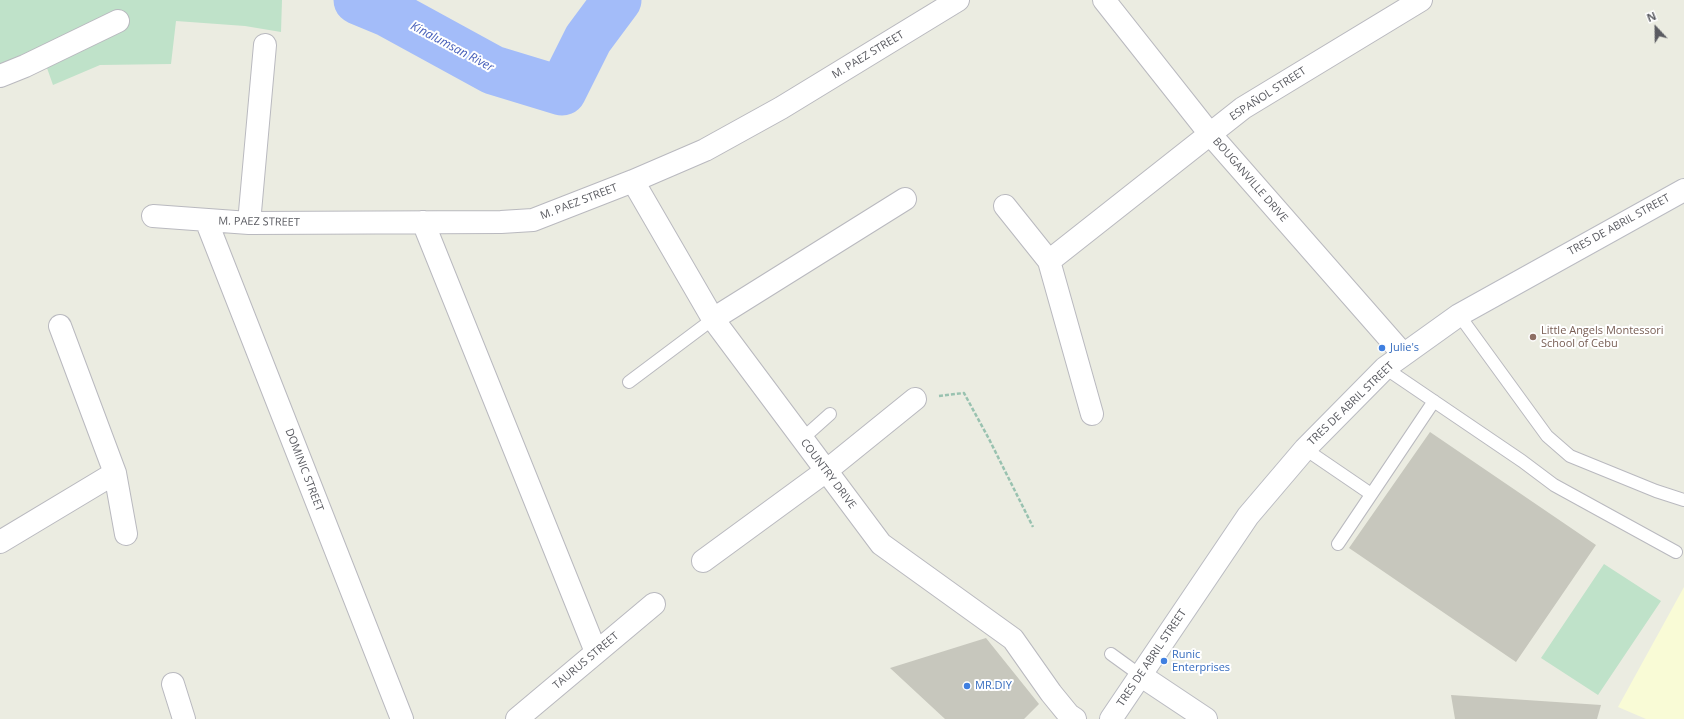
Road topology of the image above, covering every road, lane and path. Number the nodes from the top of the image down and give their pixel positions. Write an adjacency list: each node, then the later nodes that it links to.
1 (958, 0): 8 (street, M. PAEZ STREET)
2 (1104, 0): 7 (street, BOUGANVILLE DRIVE)
3 (1421, 0): 7 (street, ESPAÑOL STREET)
4 (118, 21): 6 (street)
5 (265, 45): 15 (street)
6 (0, 76)
7 (1210, 134): 16 (street, ESPAÑOL STREET); 20 (street, BOUGANVILLE DRIVE)
8 (633, 181): 14 (street, M. PAEZ STREET); 18 (street, COUNTRY DRIVE)
9 (1684, 190): 17 (street, TRES DE ABRIL STREET)
10 (905, 199): 18 (street)
11 (1005, 206): 16 (street)
12 (153, 216): 13 (street, M. PAEZ STREET)
13 (206, 220): 15 (street, M. PAEZ STREET); 45 (street, DOMINIC STREET)
14 (423, 222): 15 (street, M. PAEZ STREET); 40 (street)
15 (249, 223)
16 (1049, 261): 26 (street)
17 (1458, 315): 20 (street, TRES DE ABRIL STREET); 32 (lane)
18 (713, 319): 22 (lane); 27 (street, COUNTRY DRIVE)
19 (60, 326): 30 (street)
20 (1403, 354): 21 (street, TRES DE ABRIL STREET)
21 (1386, 368): 24 (lane); 28 (street, TRES DE ABRIL STREET)
22 (629, 382)
23 (915, 399): 29 (street); 33 (path)
24 (1434, 401): 31 (lane); 37 (lane)
25 (830, 414): 27 (lane)
26 (1092, 414)
27 (802, 439): 29 (street, COUNTRY DRIVE)
28 (1305, 449): 31 (lane); 42 (street, TRES DE ABRIL STREET)
29 (826, 470): 38 (street); 47 (street, COUNTRY DRIVE)
30 (115, 473): 34 (street); 35 (street)
31 (1371, 494): 36 (lane)
32 (1684, 500)
33 (1033, 527)
34 (126, 534)
35 (0, 542)
36 (1338, 544)
37 (1676, 552)
38 (703, 561)
39 (654, 604): 40 (street, TAURUS STREET)
40 (596, 652): 46 (street, TAURUS STREET)
41 (1111, 654): 42 (lane)
42 (1140, 674): 48 (street, TRES DE ABRIL STREET); 49 (street)
43 (173, 684): 44 (street)
44 (184, 719)
45 (402, 719)
46 (517, 719)
47 (1075, 719)
48 (1111, 719)
49 (1206, 719)

